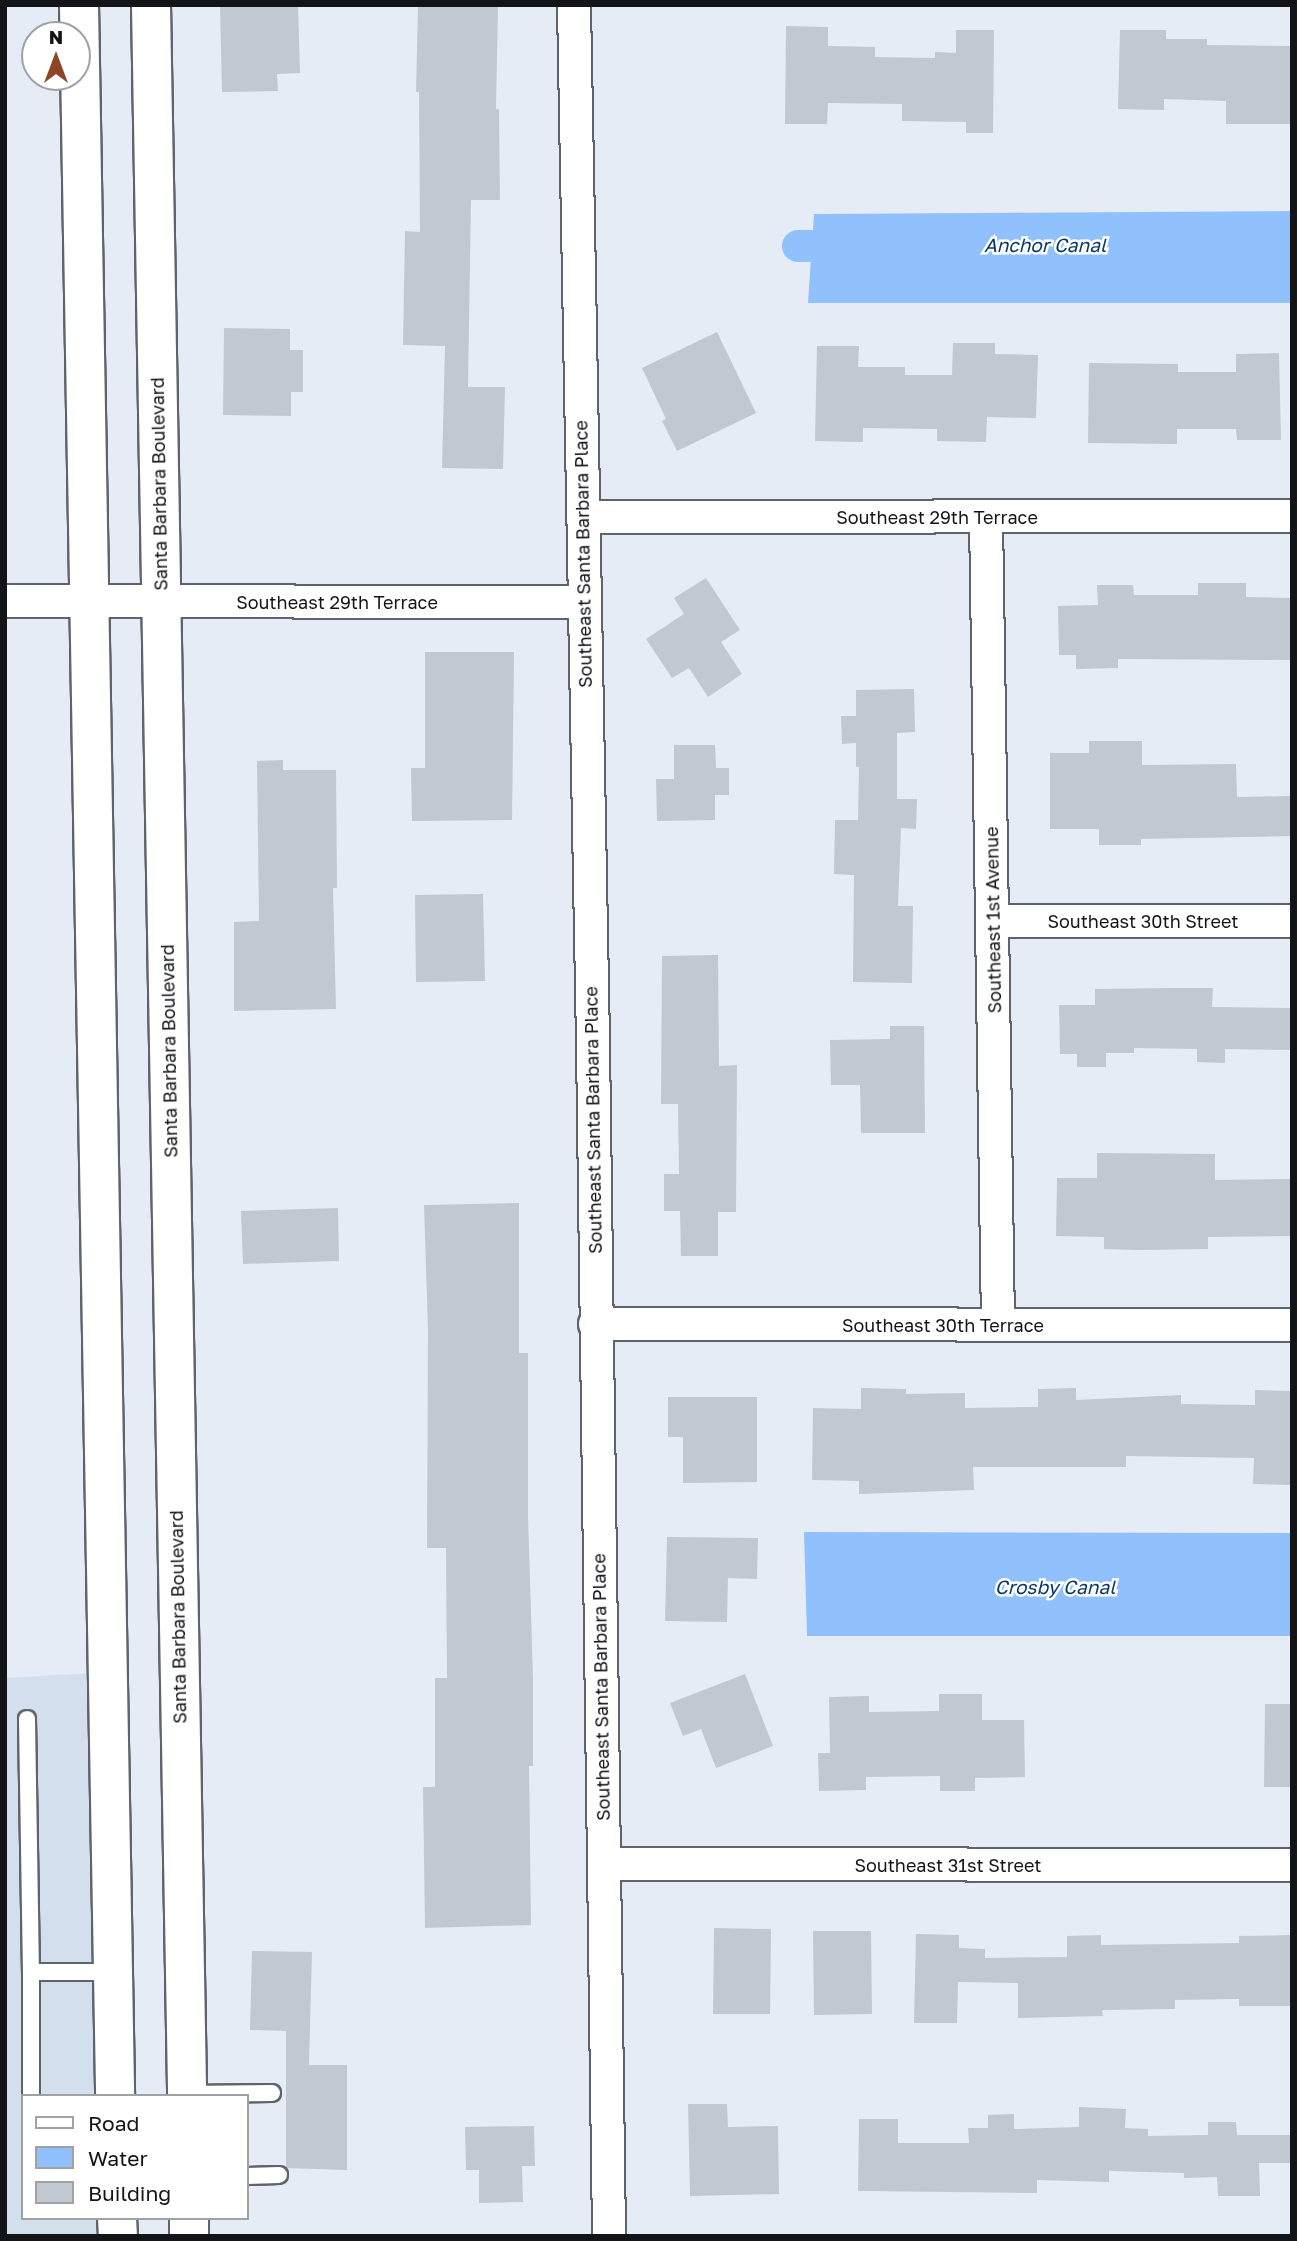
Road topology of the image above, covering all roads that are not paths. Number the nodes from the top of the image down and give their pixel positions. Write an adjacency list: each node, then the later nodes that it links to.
1 (79, 5): 8 (main road)
2 (150, 5): 9 (main road, Santa Barbara Boulevard)
3 (574, 5): 6 (street, Southeast Santa Barbara Place)
4 (986, 516): 5 (street, Southeast 29th Terrace); 6 (street, Southeast 29th Terrace); 11 (street, Southeast 1st Avenue)
5 (1292, 516)
6 (583, 517): 10 (street, Southeast Santa Barbara Place)
7 (5, 601): 8 (street, Southeast 29th Terrace)
8 (89, 601): 9 (street, Southeast 29th Terrace); 20 (main road)
9 (161, 601): 10 (street, Southeast 29th Terrace); 24 (main road, Santa Barbara Boulevard)
10 (584, 602): 13 (street, Southeast Santa Barbara Place)
11 (994, 921): 12 (street, Southeast 30th Street); 14 (street, Southeast 1st Avenue)
12 (1292, 921)
13 (595, 1324): 14 (street, Southeast 30th Terrace); 17 (street, Southeast Santa Barbara Place)
14 (999, 1324): 15 (street, Southeast 30th Terrace)
15 (1292, 1325)
16 (27, 1719): 19 (lane)
17 (605, 1864): 18 (street, Southeast 31st Street); 28 (street, Southeast Santa Barbara Place)
18 (1292, 1865)
19 (31, 1972): 20 (lane); 22 (lane)
20 (113, 1972): 23 (main road)
21 (272, 2093): 25 (lane)
22 (31, 2094)
23 (115, 2094)
24 (187, 2094)
25 (230, 2094)
26 (279, 2175): 27 (lane)
27 (248, 2176)
28 (609, 2236)

